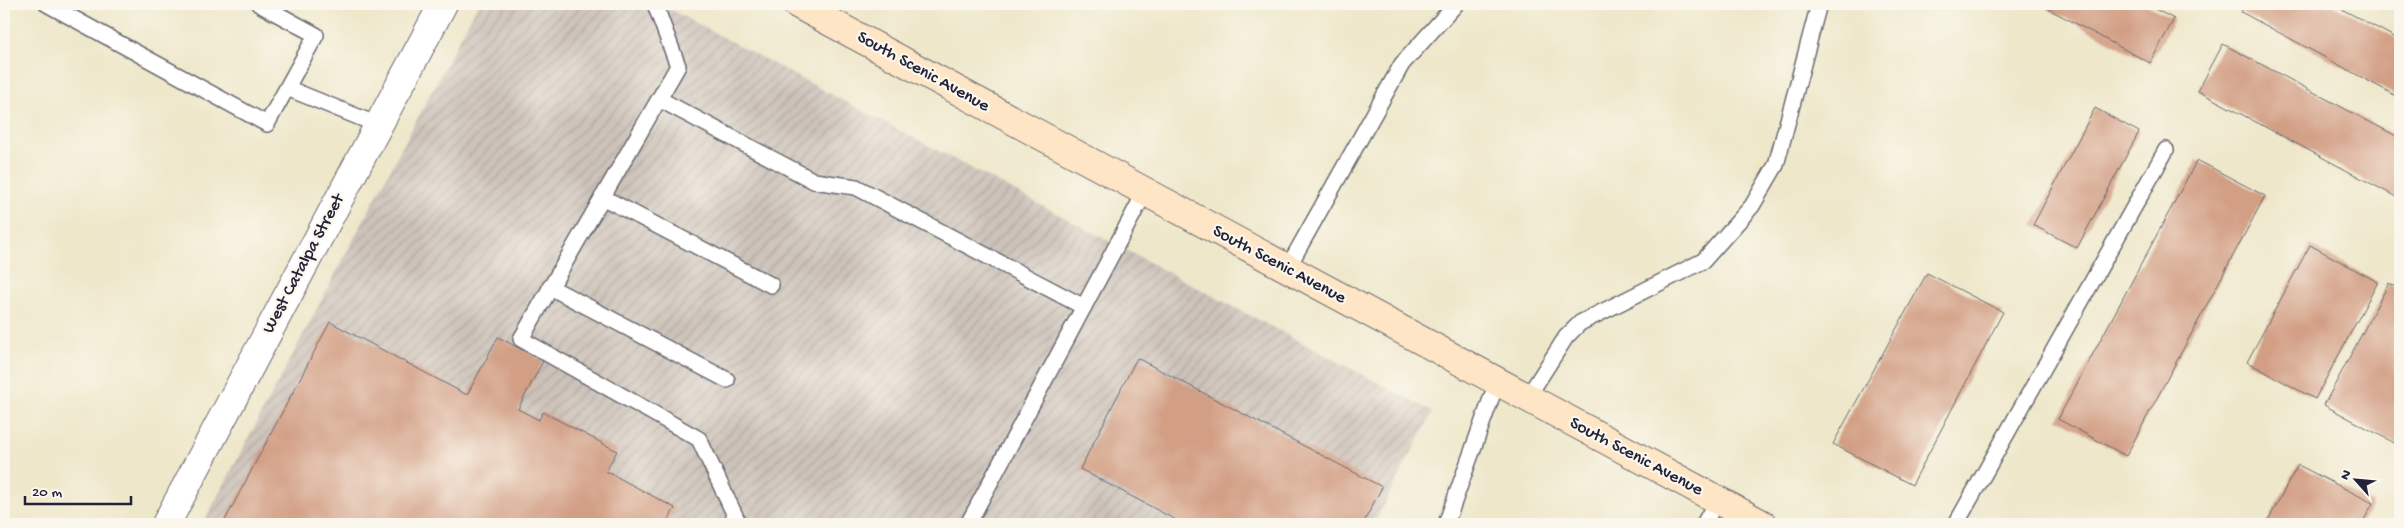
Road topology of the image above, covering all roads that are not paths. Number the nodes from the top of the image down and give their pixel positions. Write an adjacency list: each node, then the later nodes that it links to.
1 (47, 4): 8 (lane)
2 (259, 4): 8 (lane)
3 (443, 4): 10 (street, West Catalpa Street)
4 (797, 4): 12 (main road, South Scenic Avenue)
5 (1456, 4): 14 (lane)
6 (1819, 4): 20 (lane)
7 (653, 5): 9 (lane)
8 (287, 88): 10 (lane)
9 (659, 99): 13 (lane); 17 (lane)
10 (378, 125): 22 (street, West Catalpa Street)
11 (2166, 150): 28 (lane)
12 (1145, 192): 14 (main road, South Scenic Avenue); 17 (lane)
13 (602, 197): 15 (lane); 16 (lane)
14 (1287, 269): 19 (main road, South Scenic Avenue)
15 (771, 285)
16 (550, 287): 18 (lane); 23 (lane)
17 (1084, 307): 24 (lane)
18 (727, 380)
19 (1497, 382): 20 (main road, South Scenic Avenue); 25 (lane)
20 (1527, 398): 21 (main road, South Scenic Avenue)
21 (1717, 500): 26 (lane); 27 (main road, South Scenic Avenue)
22 (166, 524)
23 (739, 524)
24 (968, 524)
25 (1446, 524)
26 (1704, 524)
27 (1762, 524)
28 (1956, 524)

